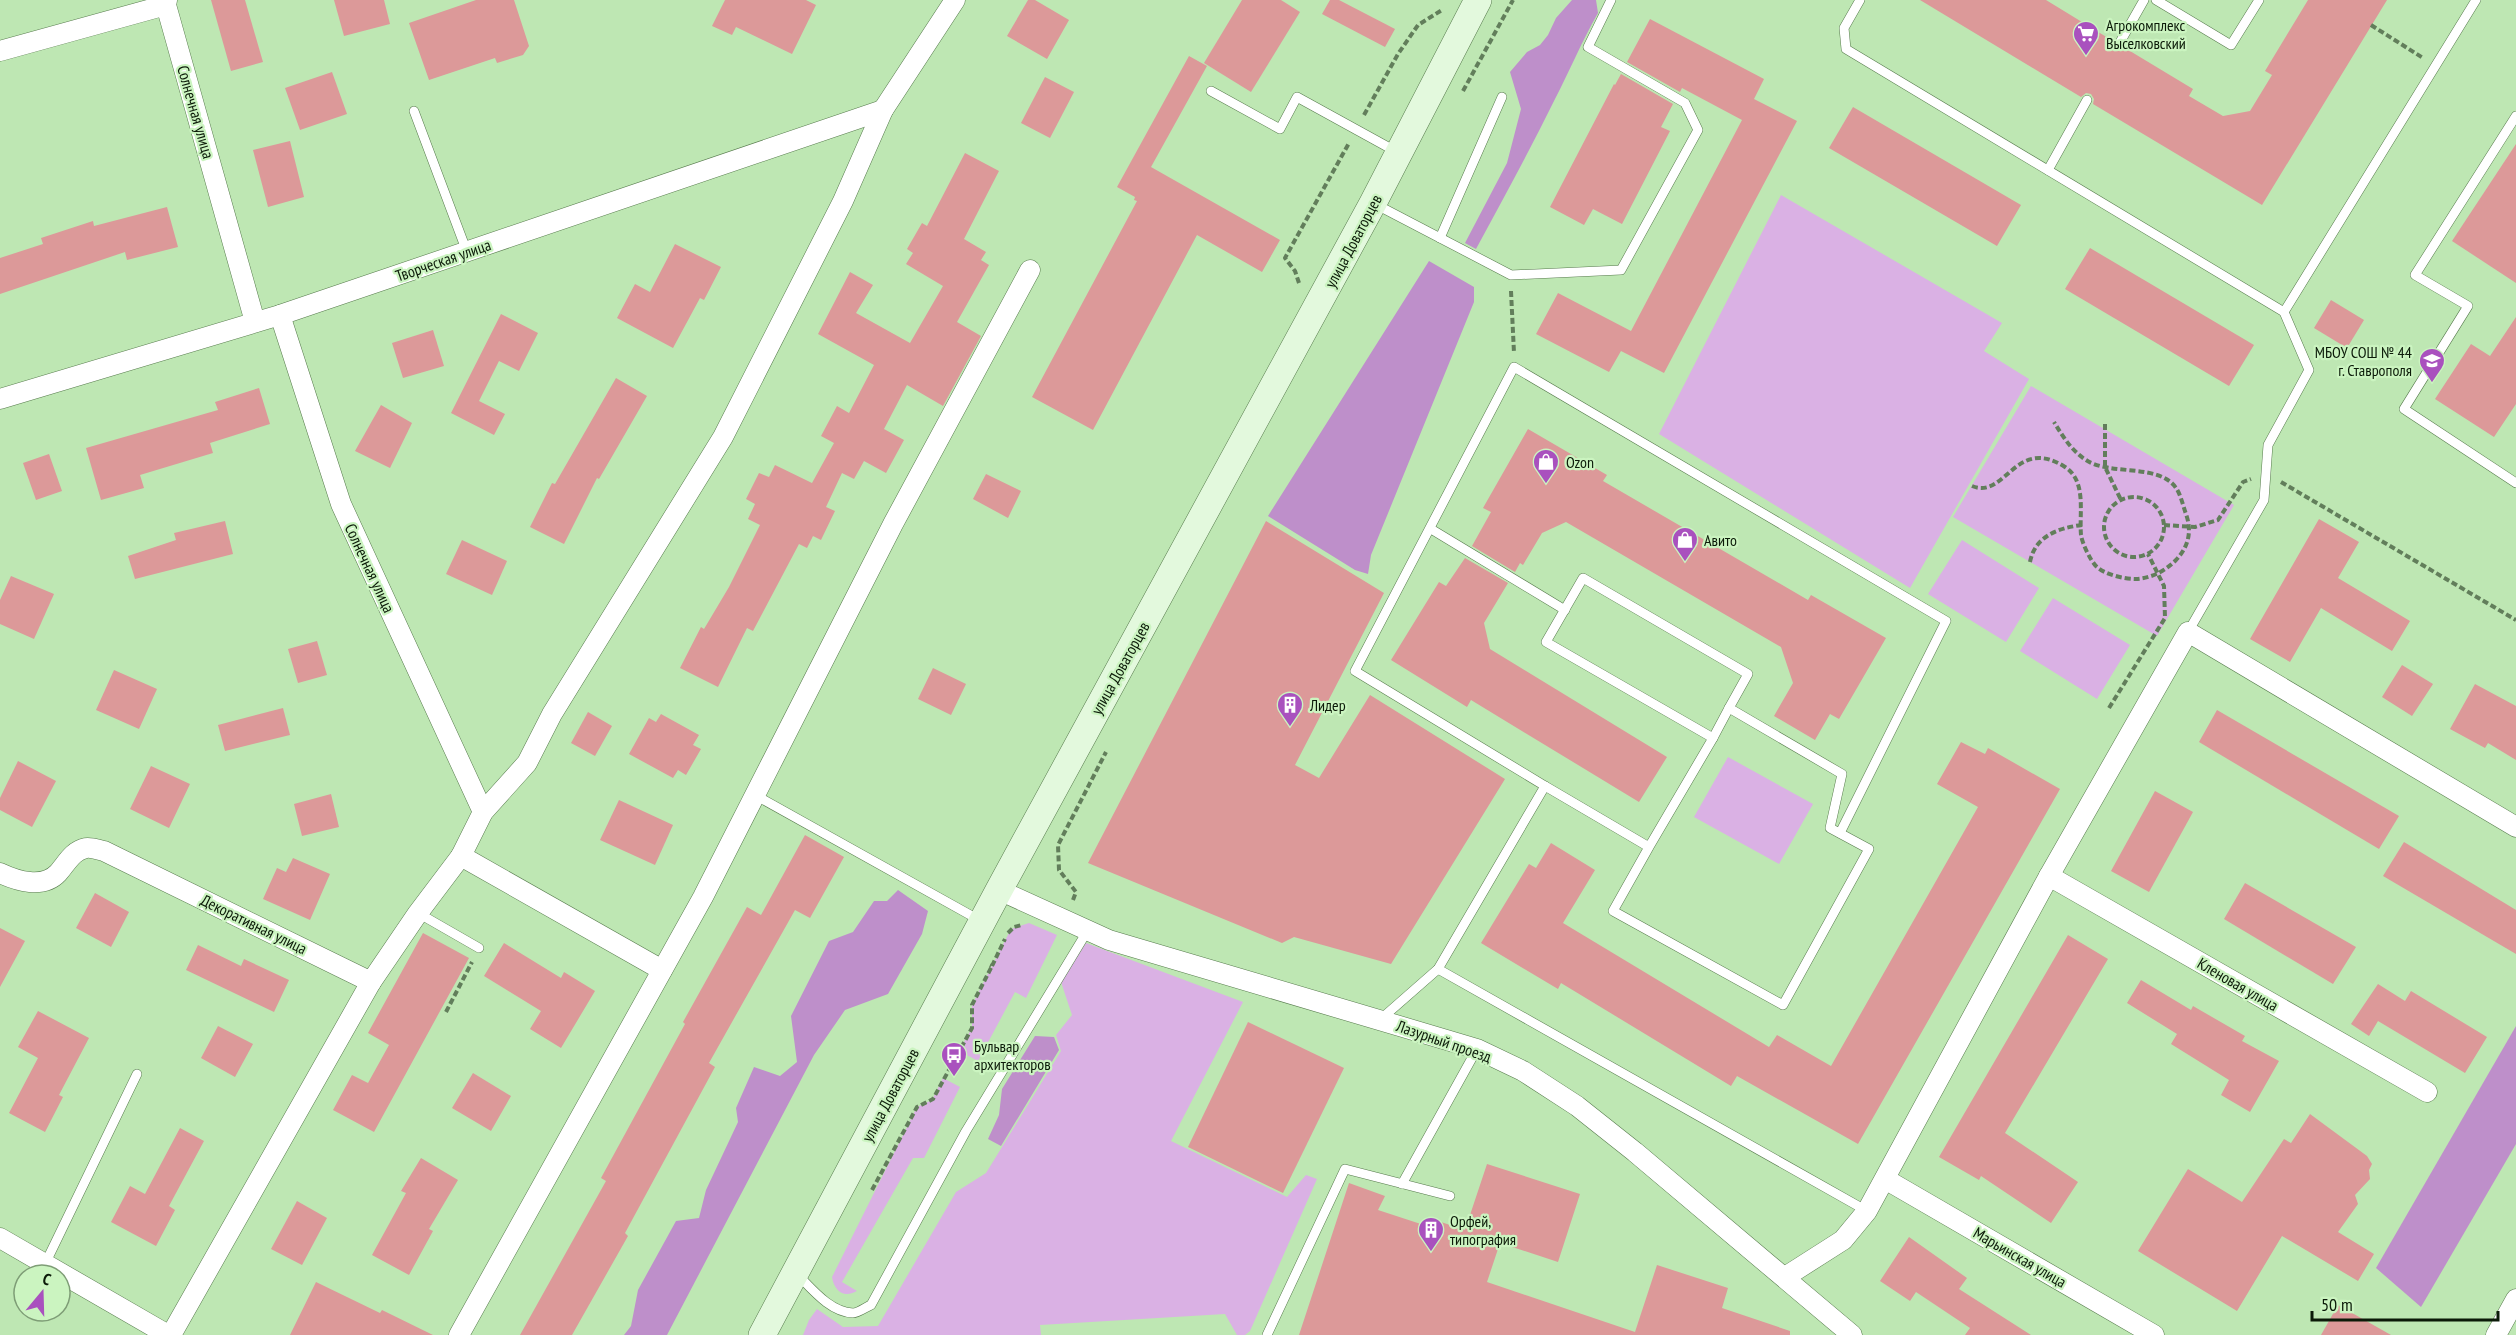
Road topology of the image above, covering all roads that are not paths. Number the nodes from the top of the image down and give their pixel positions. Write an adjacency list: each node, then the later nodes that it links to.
1 (955, 0): 15 (street)
2 (1478, 0): 18 (main road, улица Доваторцев)
3 (1611, 0): 21 (lane)
4 (1860, 0): 19 (lane)
5 (2144, 0): 10 (lane)
6 (2156, 0): 7 (lane)
7 (2259, 0)
8 (2476, 0): 24 (lane)
9 (167, 3): 11 (street, Солнечная улица); 26 (street, Солнечная улица)
10 (2119, 44)
11 (0, 51)
12 (1211, 91): 18 (lane)
13 (1502, 97): 21 (lane)
14 (2087, 100): 19 (lane)
15 (883, 110): 22 (street, Творческая улица); 36 (street)
16 (414, 111): 22 (lane)
17 (2516, 116): 28 (lane)
18 (1399, 153): 20 (main road, улица Доваторцев)
19 (2048, 170): 24 (lane)
20 (1373, 203): 21 (lane); 43 (main road, улица Доваторцев)
21 (1440, 238)
22 (467, 252): 25 (street, Творческая улица)
23 (1030, 270): 35 (street)
24 (2284, 312): 31 (lane)
25 (280, 315): 26 (street, Творческая улица); 36 (street, Солнечная улица)
26 (255, 322): 27 (street, Творческая улица)
27 (0, 399)
28 (2516, 483)
29 (1431, 529): 30 (lane); 34 (lane); 38 (lane)
30 (1565, 610): 32 (lane); 33 (lane)
31 (2188, 632): 37 (street); 42 (street)
32 (1729, 708): 33 (lane); 38 (lane)
33 (1713, 738): 39 (lane)
34 (1545, 786): 39 (lane); 48 (lane)
35 (755, 795): 45 (lane); 49 (street)
36 (483, 812): 40 (street)
37 (2516, 827)
38 (1840, 833): 39 (lane)
39 (1649, 847)
40 (461, 856): 44 (street); 49 (street)
41 (0, 873): 50 (street, Декоративная улица)
42 (2049, 876): 54 (street, Кленовая улица); 55 (street)
43 (999, 890): 45 (main road, улица Доваторцев); 46 (street, Лазурный проезд)
44 (418, 913): 47 (lane); 50 (street)
45 (982, 922): 62 (main road, улица Доваторцев)
46 (1088, 930): 51 (street, Лазурный проезд); 62 (lane)
47 (479, 948)
48 (1438, 969): 51 (lane); 58 (lane)
49 (662, 970): 67 (street)
50 (371, 982): 66 (street)
51 (1381, 1020): 52 (street, Лазурный проезд)
52 (1477, 1049): 56 (lane); 63 (street, Лазурный проезд)
53 (137, 1074): 61 (lane)
54 (2427, 1092)
55 (1885, 1179): 58 (street); 71 (street, Марьинская улица)
56 (1402, 1184): 57 (lane); 69 (lane)
57 (1450, 1196)
58 (1867, 1211): 63 (street)
59 (0, 1238): 60 (street)
60 (43, 1263)
61 (45, 1263)
62 (796, 1272): 68 (main road, улица Доваторцев)
63 (1785, 1277): 70 (street, Лазурный проезд)
64 (72, 1279): 66 (street)
65 (2516, 1299): 72 (street)
66 (170, 1335)
67 (459, 1335)
68 (762, 1335)
69 (1267, 1335)
70 (1852, 1335)
71 (2154, 1335)
72 (2496, 1335)

